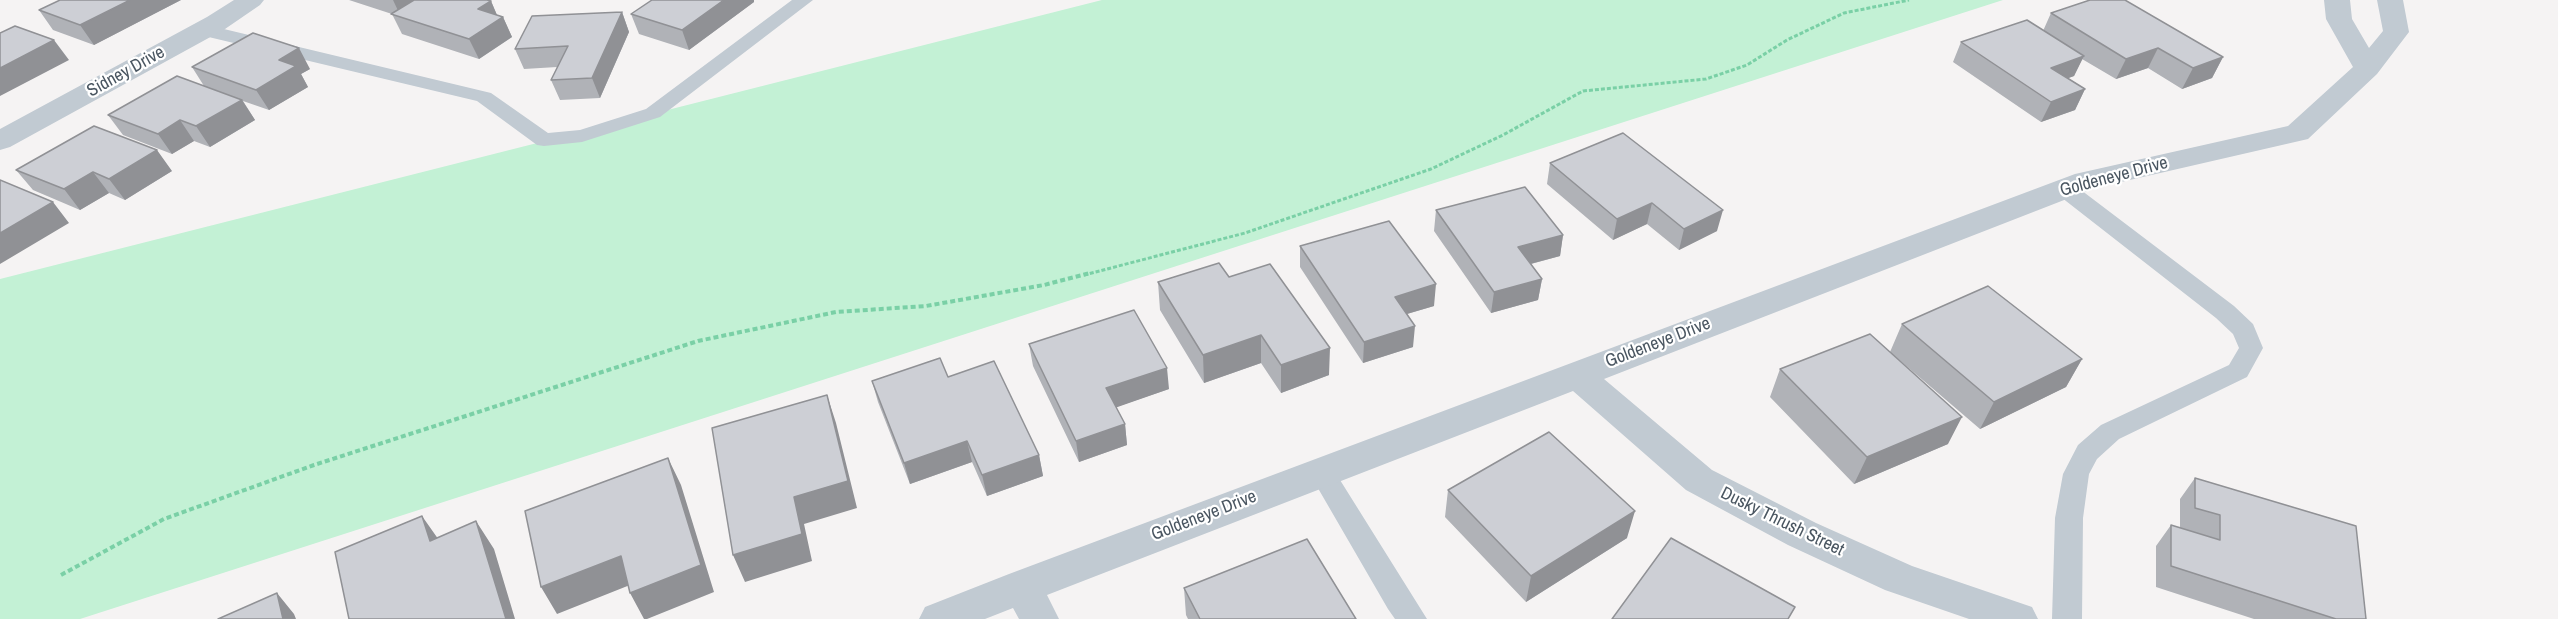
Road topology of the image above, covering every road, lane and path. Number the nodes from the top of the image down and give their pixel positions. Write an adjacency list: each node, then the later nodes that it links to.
1 (251, 0): 6 (street, Sidney Drive)
2 (804, 0): 6 (lane)
3 (1908, 0): 12 (path)
4 (2337, 0): 7 (street)
5 (2390, 0): 7 (street, Goldeneye Drive)
6 (203, 30): 8 (street, Sidney Drive)
7 (2367, 68): 9 (street, Goldeneye Drive)
8 (0, 141)
9 (2065, 189): 10 (street, Goldeneye Drive); 17 (lane)
10 (1576, 374): 11 (street, Goldeneye Drive); 16 (street, Dusky Thrush Street)
11 (1321, 471): 13 (street, Goldeneye Drive); 15 (lane)
12 (61, 574)
13 (1031, 603): 14 (street, Goldeneye Drive)
14 (939, 619)
15 (1412, 619)
16 (2018, 619)
17 (2067, 619)

